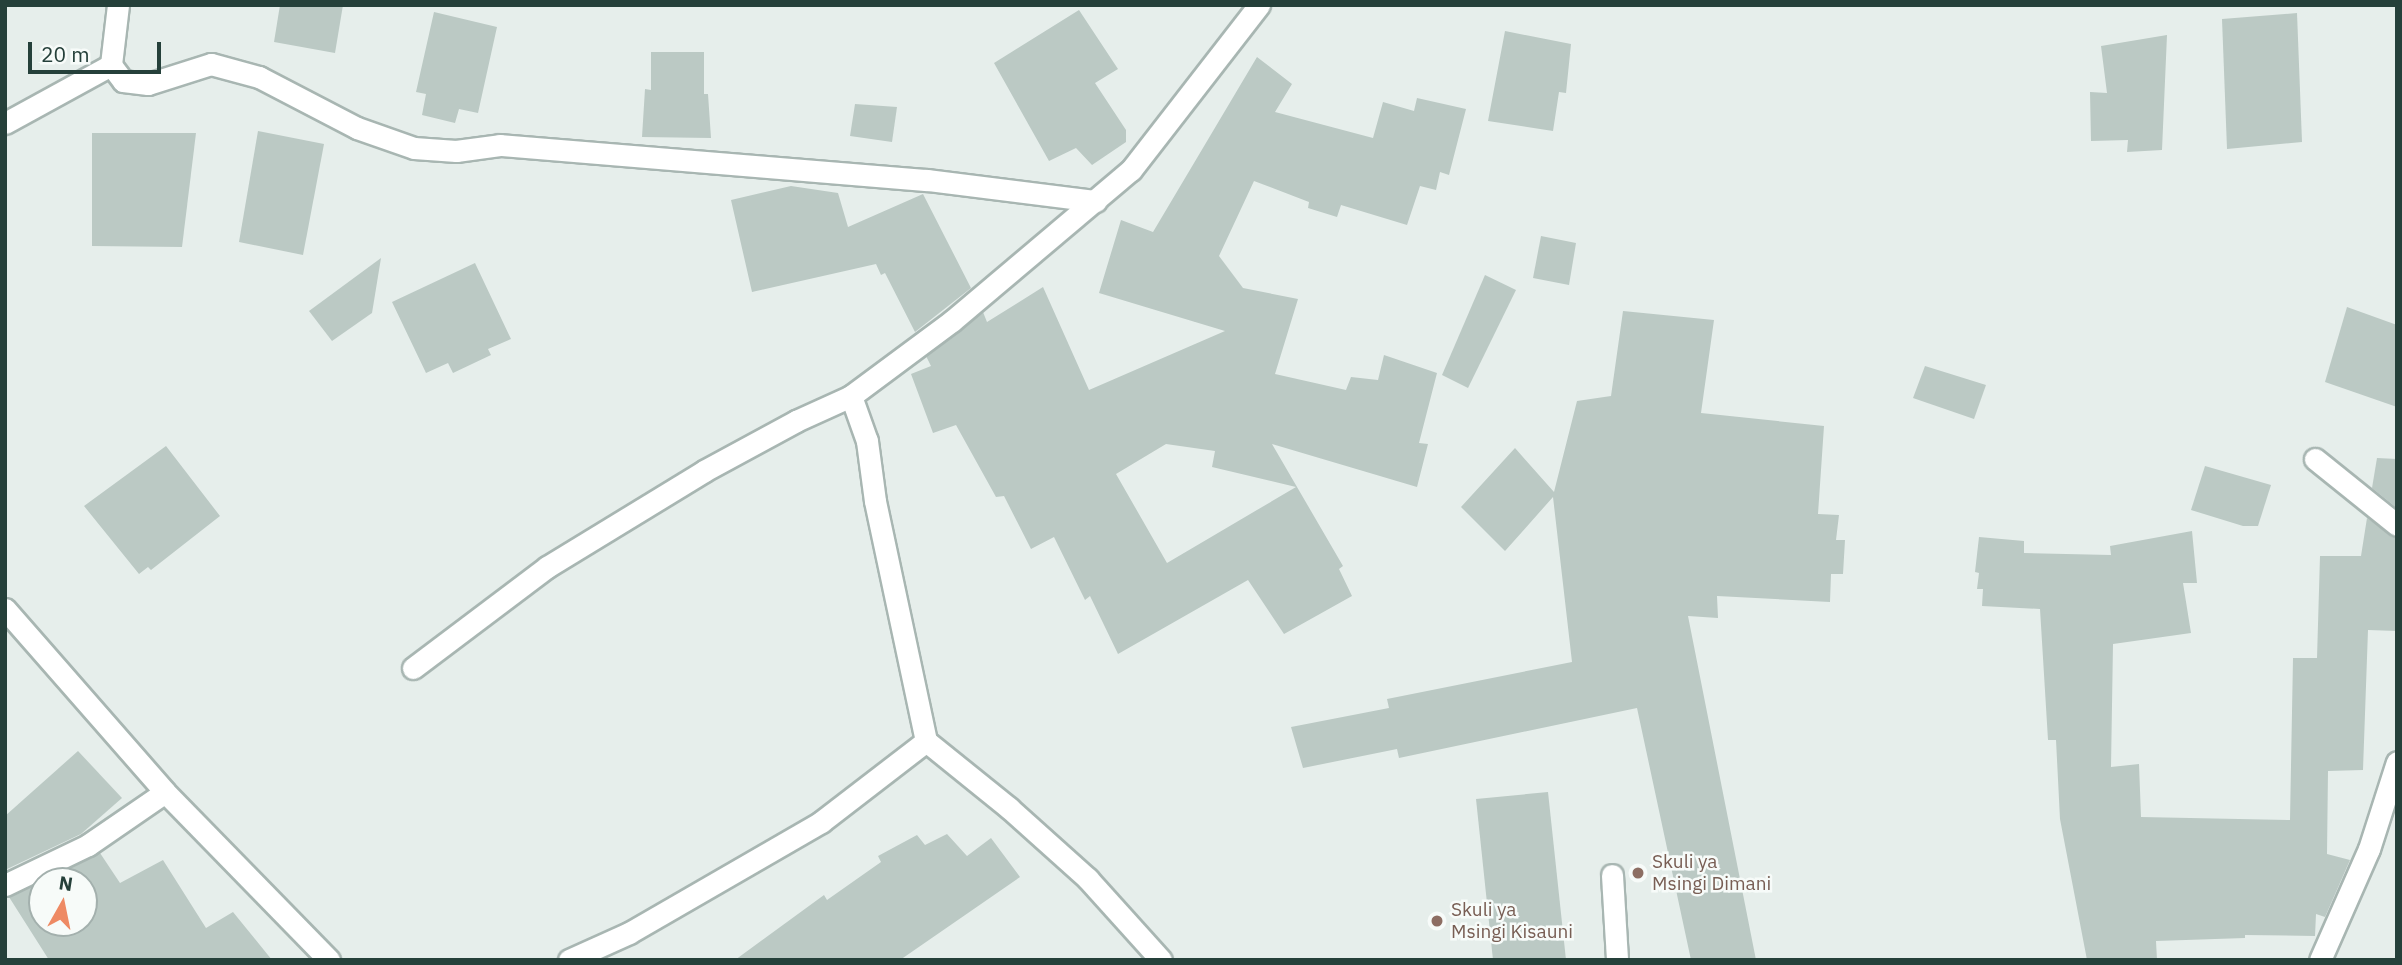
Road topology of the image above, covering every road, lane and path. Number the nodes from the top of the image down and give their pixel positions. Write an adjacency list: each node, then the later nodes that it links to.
1 (118, 5): 3 (street)
2 (1259, 5): 5 (street)
3 (111, 65): 4 (street); 5 (street)
4 (5, 123)
5 (1096, 201): 6 (street)
6 (851, 396): 10 (street); 11 (street)
7 (2315, 459): 8 (street)
8 (2397, 525)
9 (5, 609): 13 (street)
10 (413, 668)
11 (926, 741): 16 (street); 18 (street)
12 (2397, 762): 20 (street)
13 (165, 792): 15 (street); 17 (street)
14 (1612, 875): 19 (street)
15 (5, 885)
16 (576, 958)
17 (329, 960)
18 (1161, 960)
19 (1617, 960)
20 (2320, 960)

